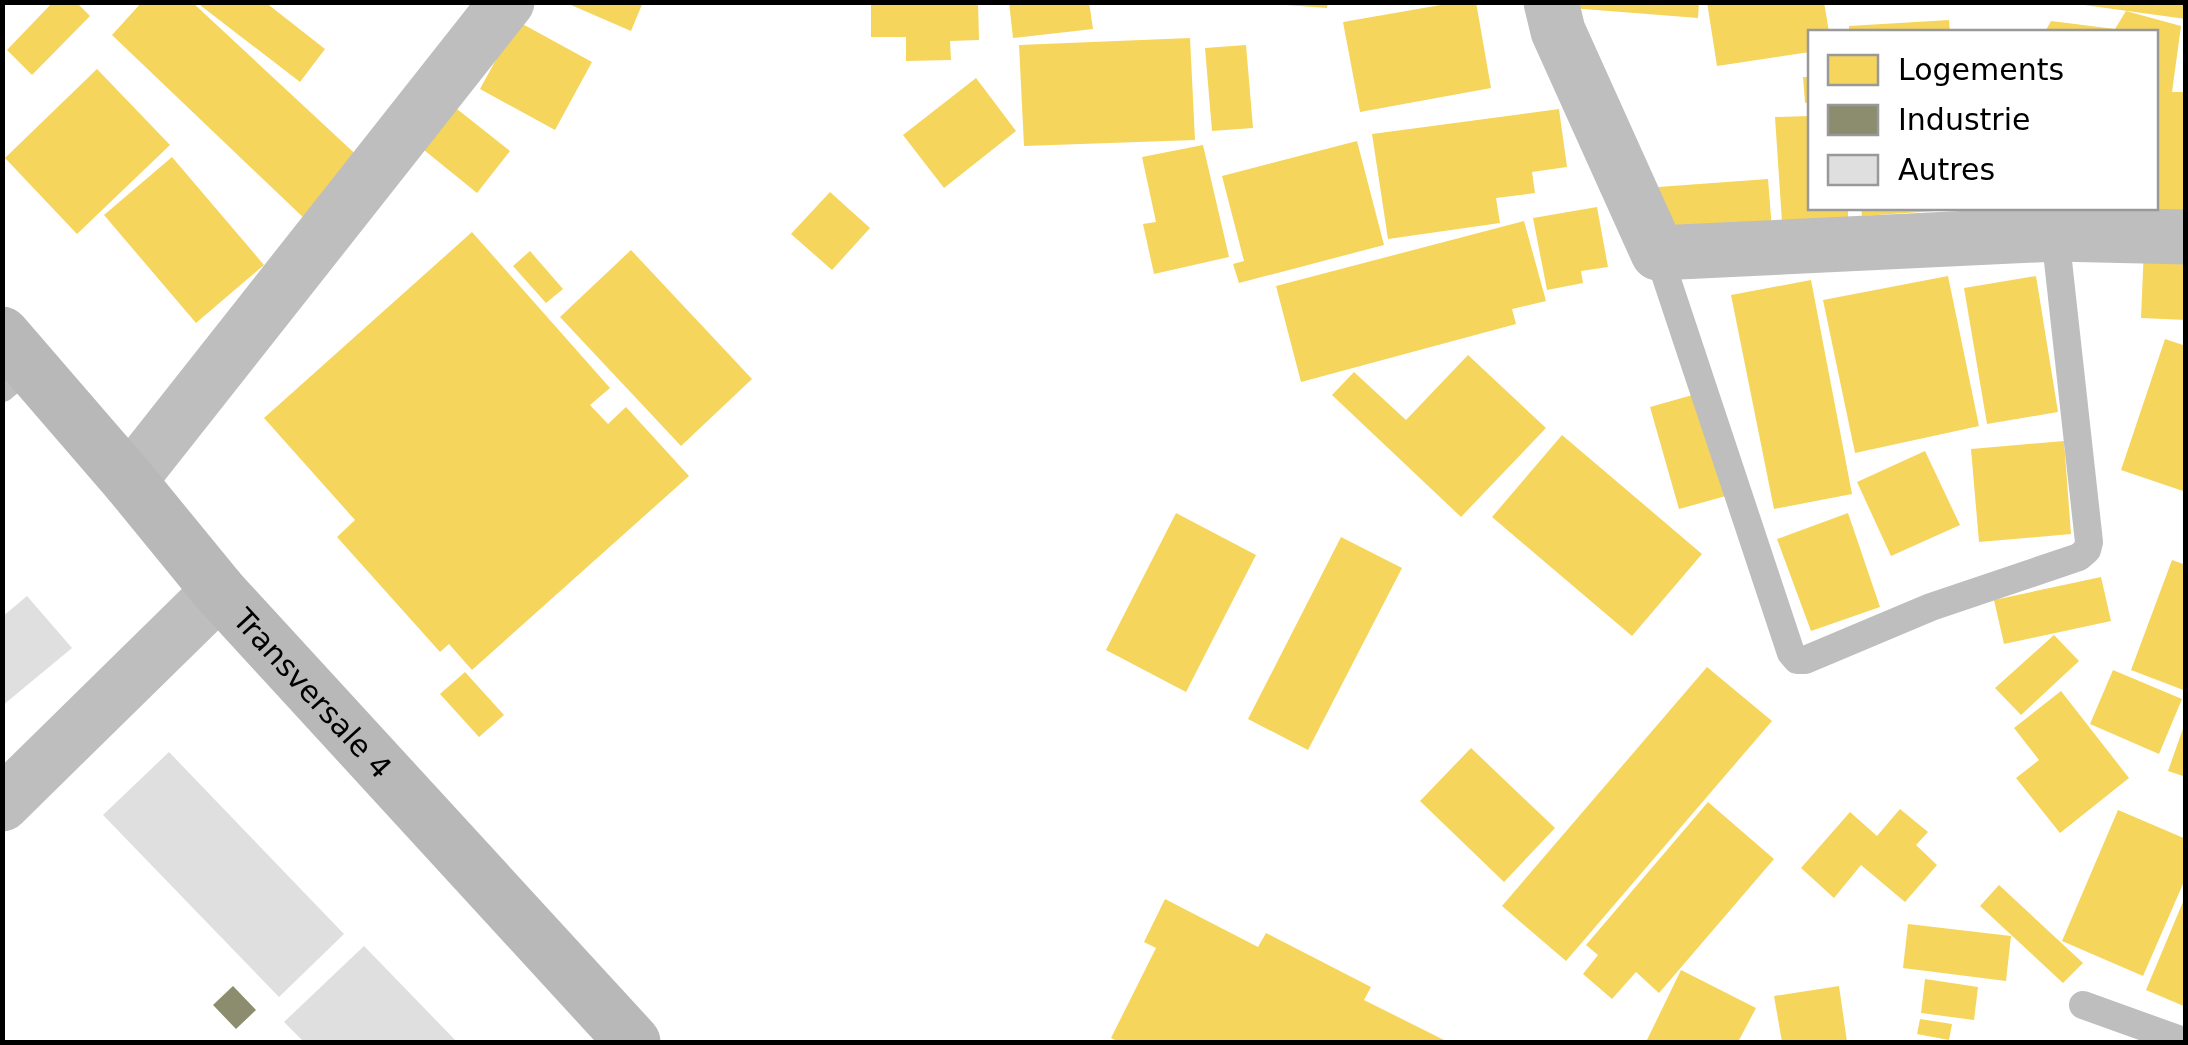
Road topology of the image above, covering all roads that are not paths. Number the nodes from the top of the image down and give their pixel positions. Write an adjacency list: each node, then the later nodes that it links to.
1 (508, 2): 7 (street)
2 (1552, 2): 5 (street)
3 (2055, 234): 4 (street); 5 (street); 5 (lane)
4 (2186, 237)
5 (1658, 253)
6 (12, 362): 7 (main road, Transversale 4)
7 (129, 481): 8 (main road, Transversale 4)
8 (219, 591): 9 (street); 11 (main road, Transversale 4)
9 (2, 804)
10 (2083, 1004): 12 (lane)
11 (633, 1042)
12 (2186, 1042)

